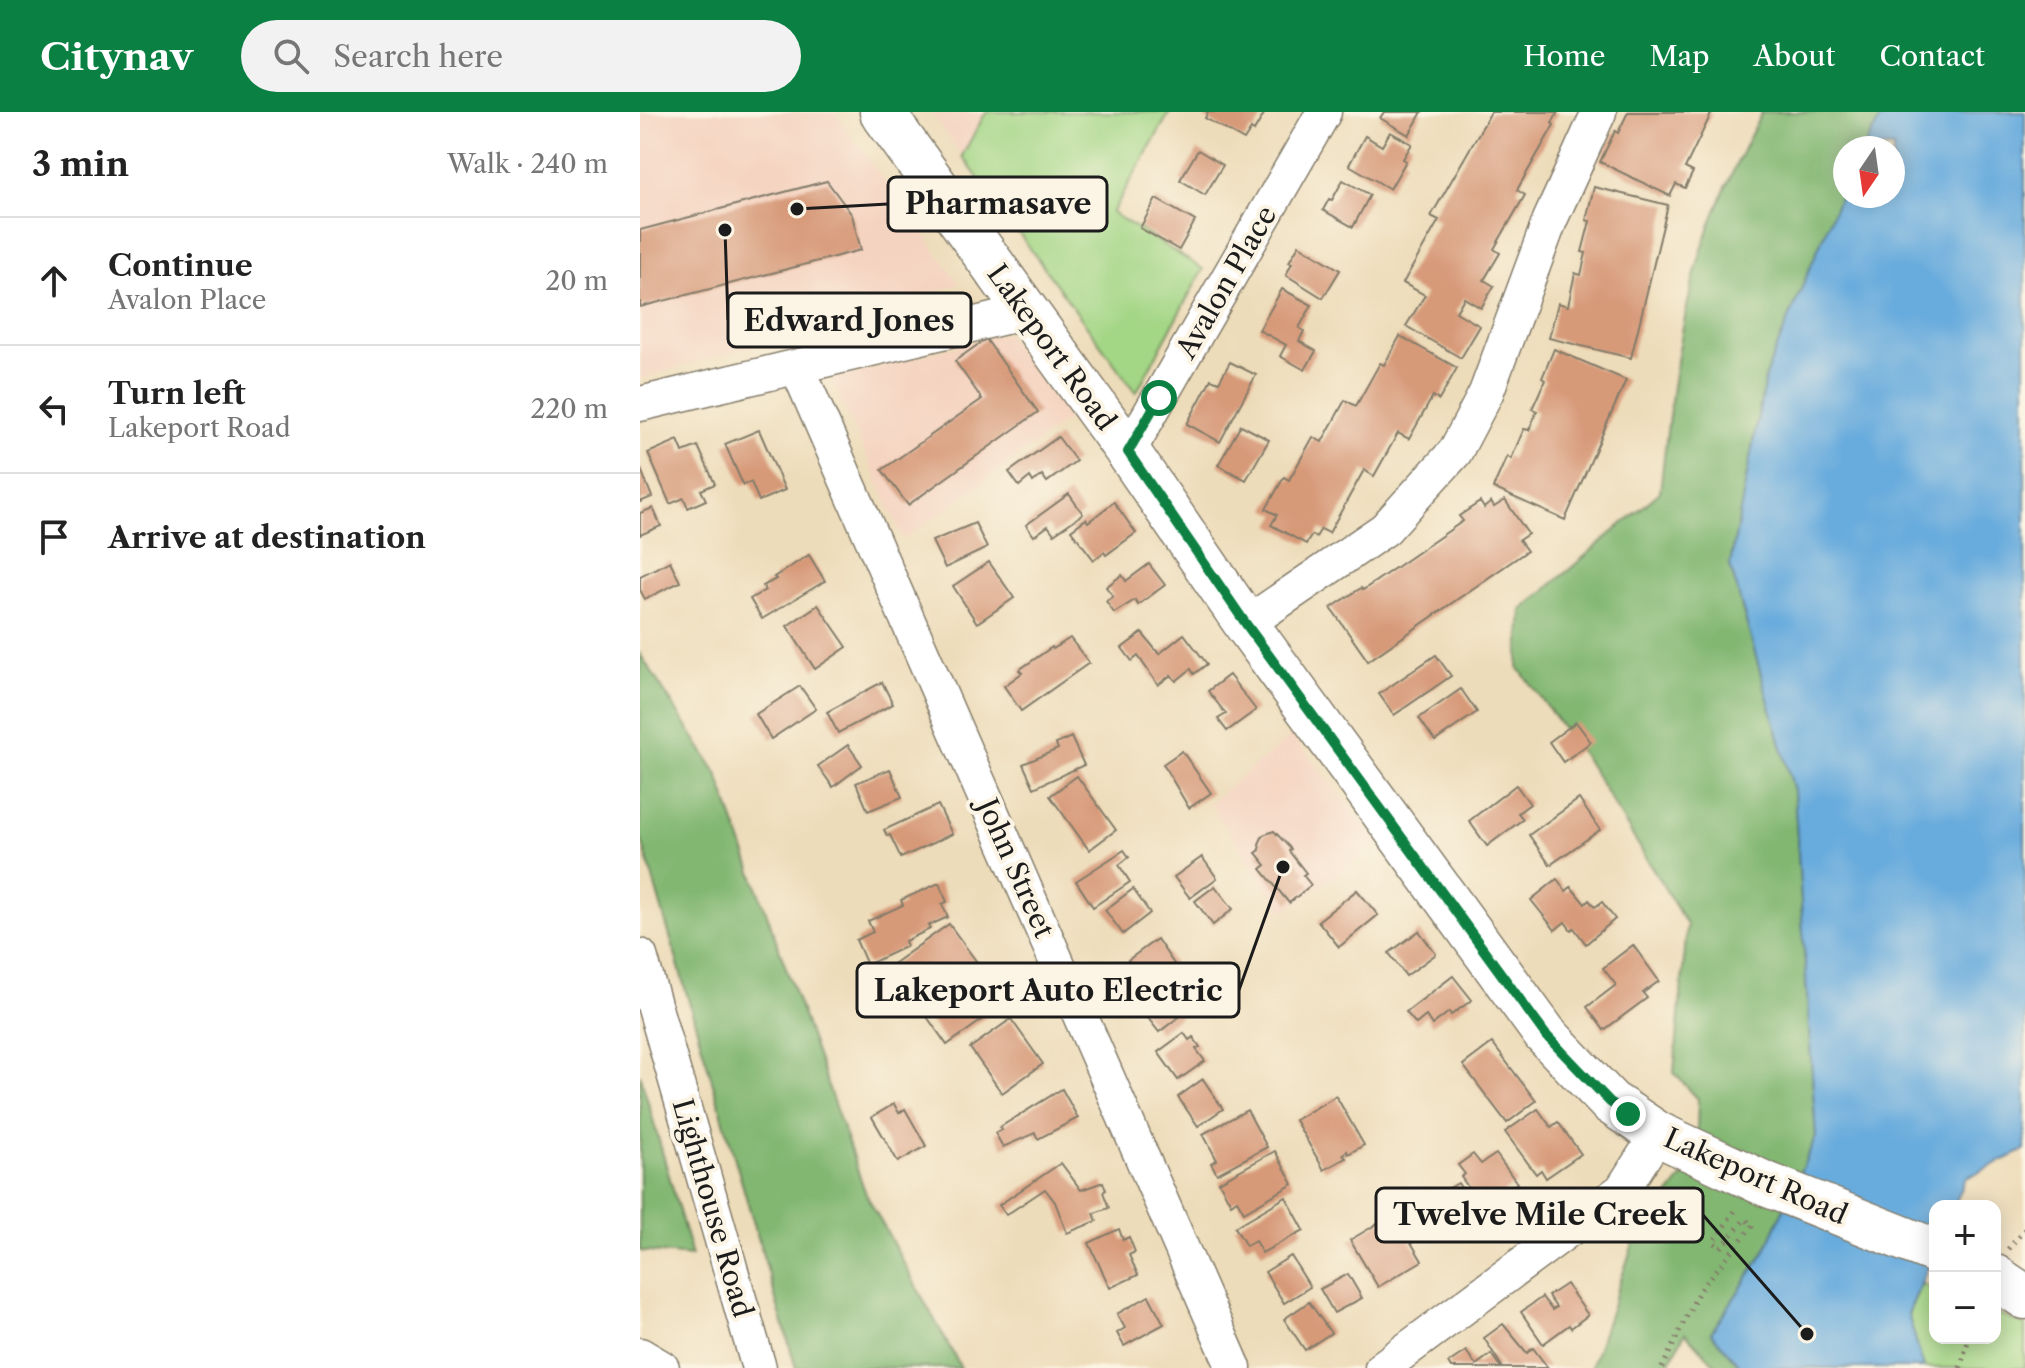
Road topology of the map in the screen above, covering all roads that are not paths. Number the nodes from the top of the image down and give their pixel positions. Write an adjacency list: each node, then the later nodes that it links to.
1 (882, 112): 4 (main road, Lakeport Road)
2 (1324, 112): 7 (street, Avalon Place)
3 (1599, 112): 8 (street)
4 (1026, 312): 5 (street); 7 (main road, Lakeport Road)
5 (798, 369): 6 (street); 17 (street, John Street)
6 (640, 404)
7 (1128, 452): 8 (main road, Lakeport Road)
8 (1246, 624): 10 (main road, Lakeport Road)
9 (640, 956): 16 (street, Lighthouse Road)
10 (1658, 1134): 11 (main road, Lakeport Road); 18 (street)
11 (1929, 1249)
12 (2001, 1281): 13 (main road)
13 (2025, 1297)
14 (640, 1355): 15 (street)
15 (662, 1368)
16 (759, 1368)
17 (1234, 1368)
18 (1382, 1368)

